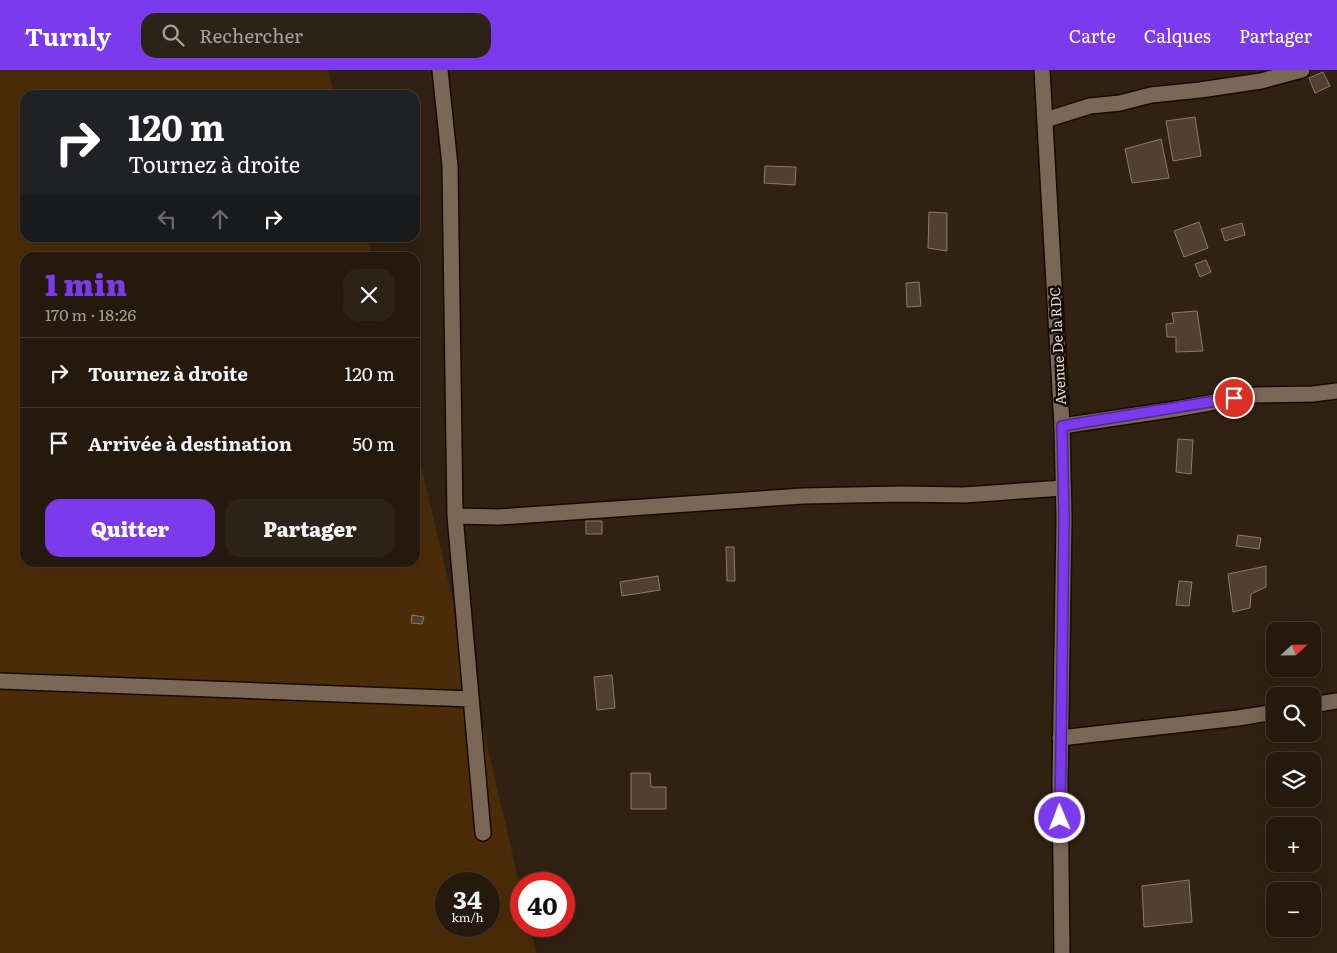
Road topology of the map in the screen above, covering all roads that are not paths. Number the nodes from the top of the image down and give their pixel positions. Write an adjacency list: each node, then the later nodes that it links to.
1 (440, 70): 8 (street)
2 (1042, 70): 4 (street, Avenue De la RDC)
3 (1302, 70): 4 (street)
4 (1045, 120): 6 (street, Avenue De la RDC)
5 (1337, 391): 6 (street)
6 (1062, 426): 7 (street, Avenue De la RDC)
7 (1063, 488): 8 (street); 14 (street, Avenue De la RDC)
8 (455, 516): 10 (street)
9 (0, 681): 10 (street)
10 (471, 699): 15 (street)
11 (1337, 700): 12 (street)
12 (1321, 703)
13 (1266, 713): 14 (street)
14 (1060, 738): 16 (street, Avenue De la RDC)
15 (483, 833)
16 (1062, 953)

